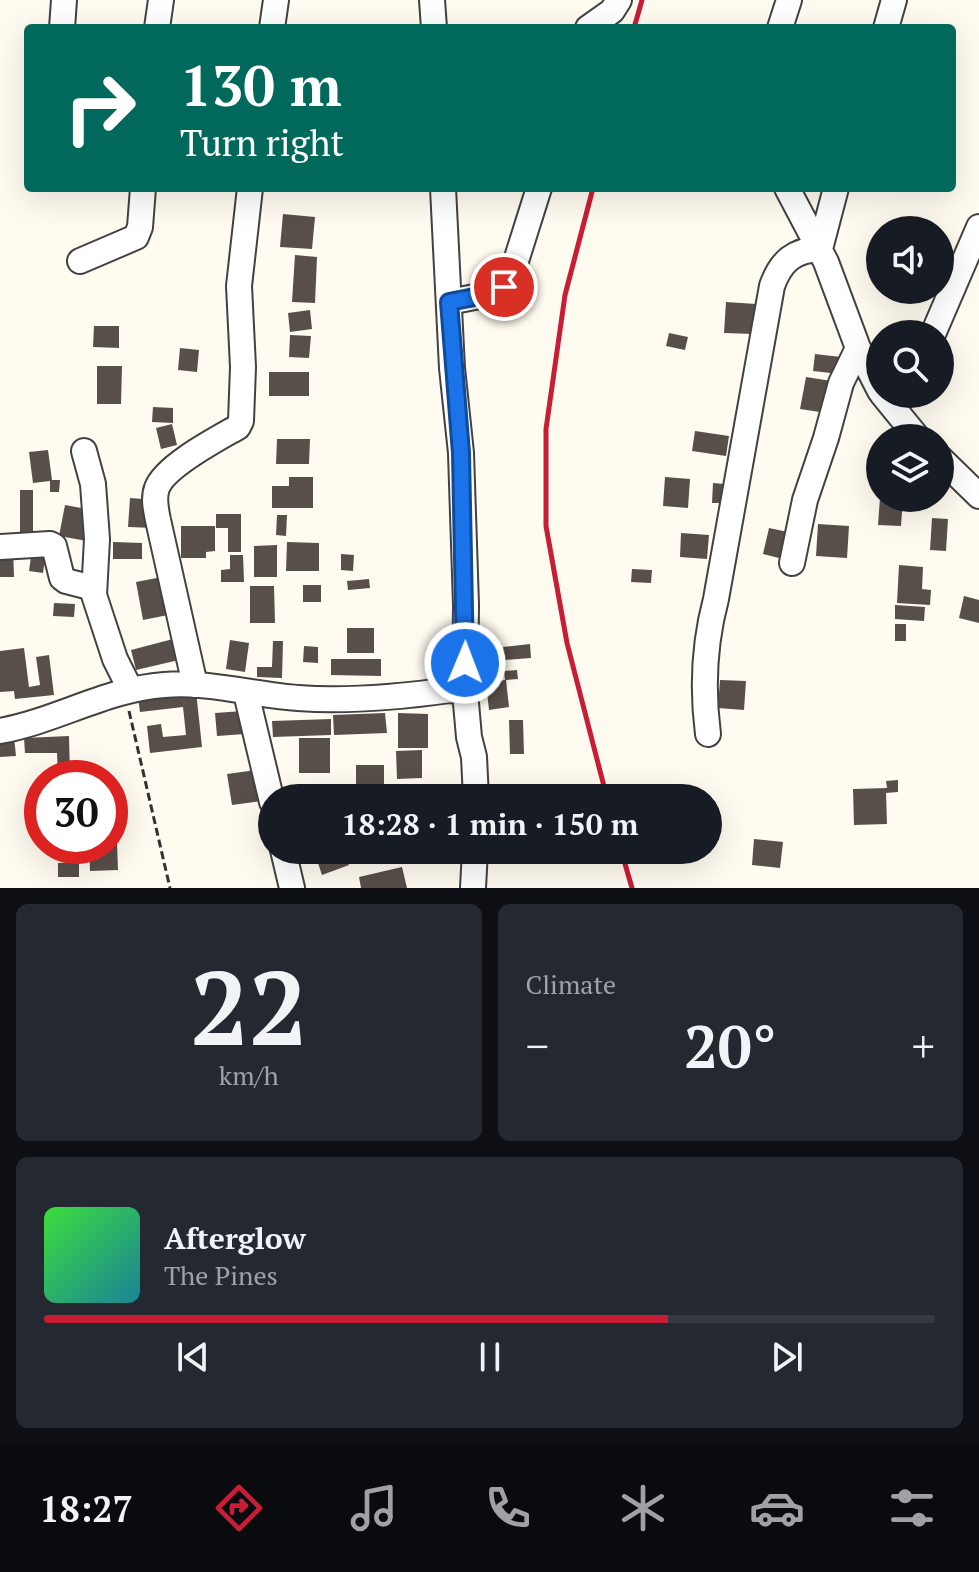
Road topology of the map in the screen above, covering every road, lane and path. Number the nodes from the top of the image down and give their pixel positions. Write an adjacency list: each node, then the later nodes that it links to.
1 (64, 0): 8 (street)
2 (161, 0): 9 (street)
3 (276, 0): 10 (street)
4 (432, 0): 11 (street)
5 (619, 0): 12 (street)
6 (789, 0): 13 (street)
7 (894, 0): 14 (street)
8 (62, 24)
9 (158, 24)
10 (273, 24)
11 (434, 24)
12 (594, 24)
13 (781, 24)
14 (887, 24)
15 (143, 192): 23 (street)
16 (250, 192): 34 (street)
17 (443, 192): 24 (street)
18 (538, 192): 24 (street)
19 (789, 192): 22 (street)
20 (835, 192): 22 (street)
21 (979, 227): 25 (street)
22 (820, 249): 26 (street); 39 (street)
23 (80, 261)
24 (449, 302): 36 (street)
25 (939, 320)
26 (858, 348): 27 (street); 32 (street)
27 (866, 364)
28 (84, 451): 33 (street)
29 (954, 472): 30 (street)
30 (979, 496)
31 (0, 547): 33 (street)
32 (792, 563)
33 (93, 588): 35 (street)
34 (195, 685): 35 (street); 37 (street)
35 (127, 690): 38 (street); 44 (path)
36 (465, 692): 37 (street); 41 (street)
37 (246, 693): 40 (street)
38 (0, 731)
39 (708, 734)
40 (268, 784)
41 (475, 784)
42 (286, 864): 45 (street)
43 (474, 864): 46 (street)
44 (170, 888)
45 (292, 888)
46 (473, 888)

